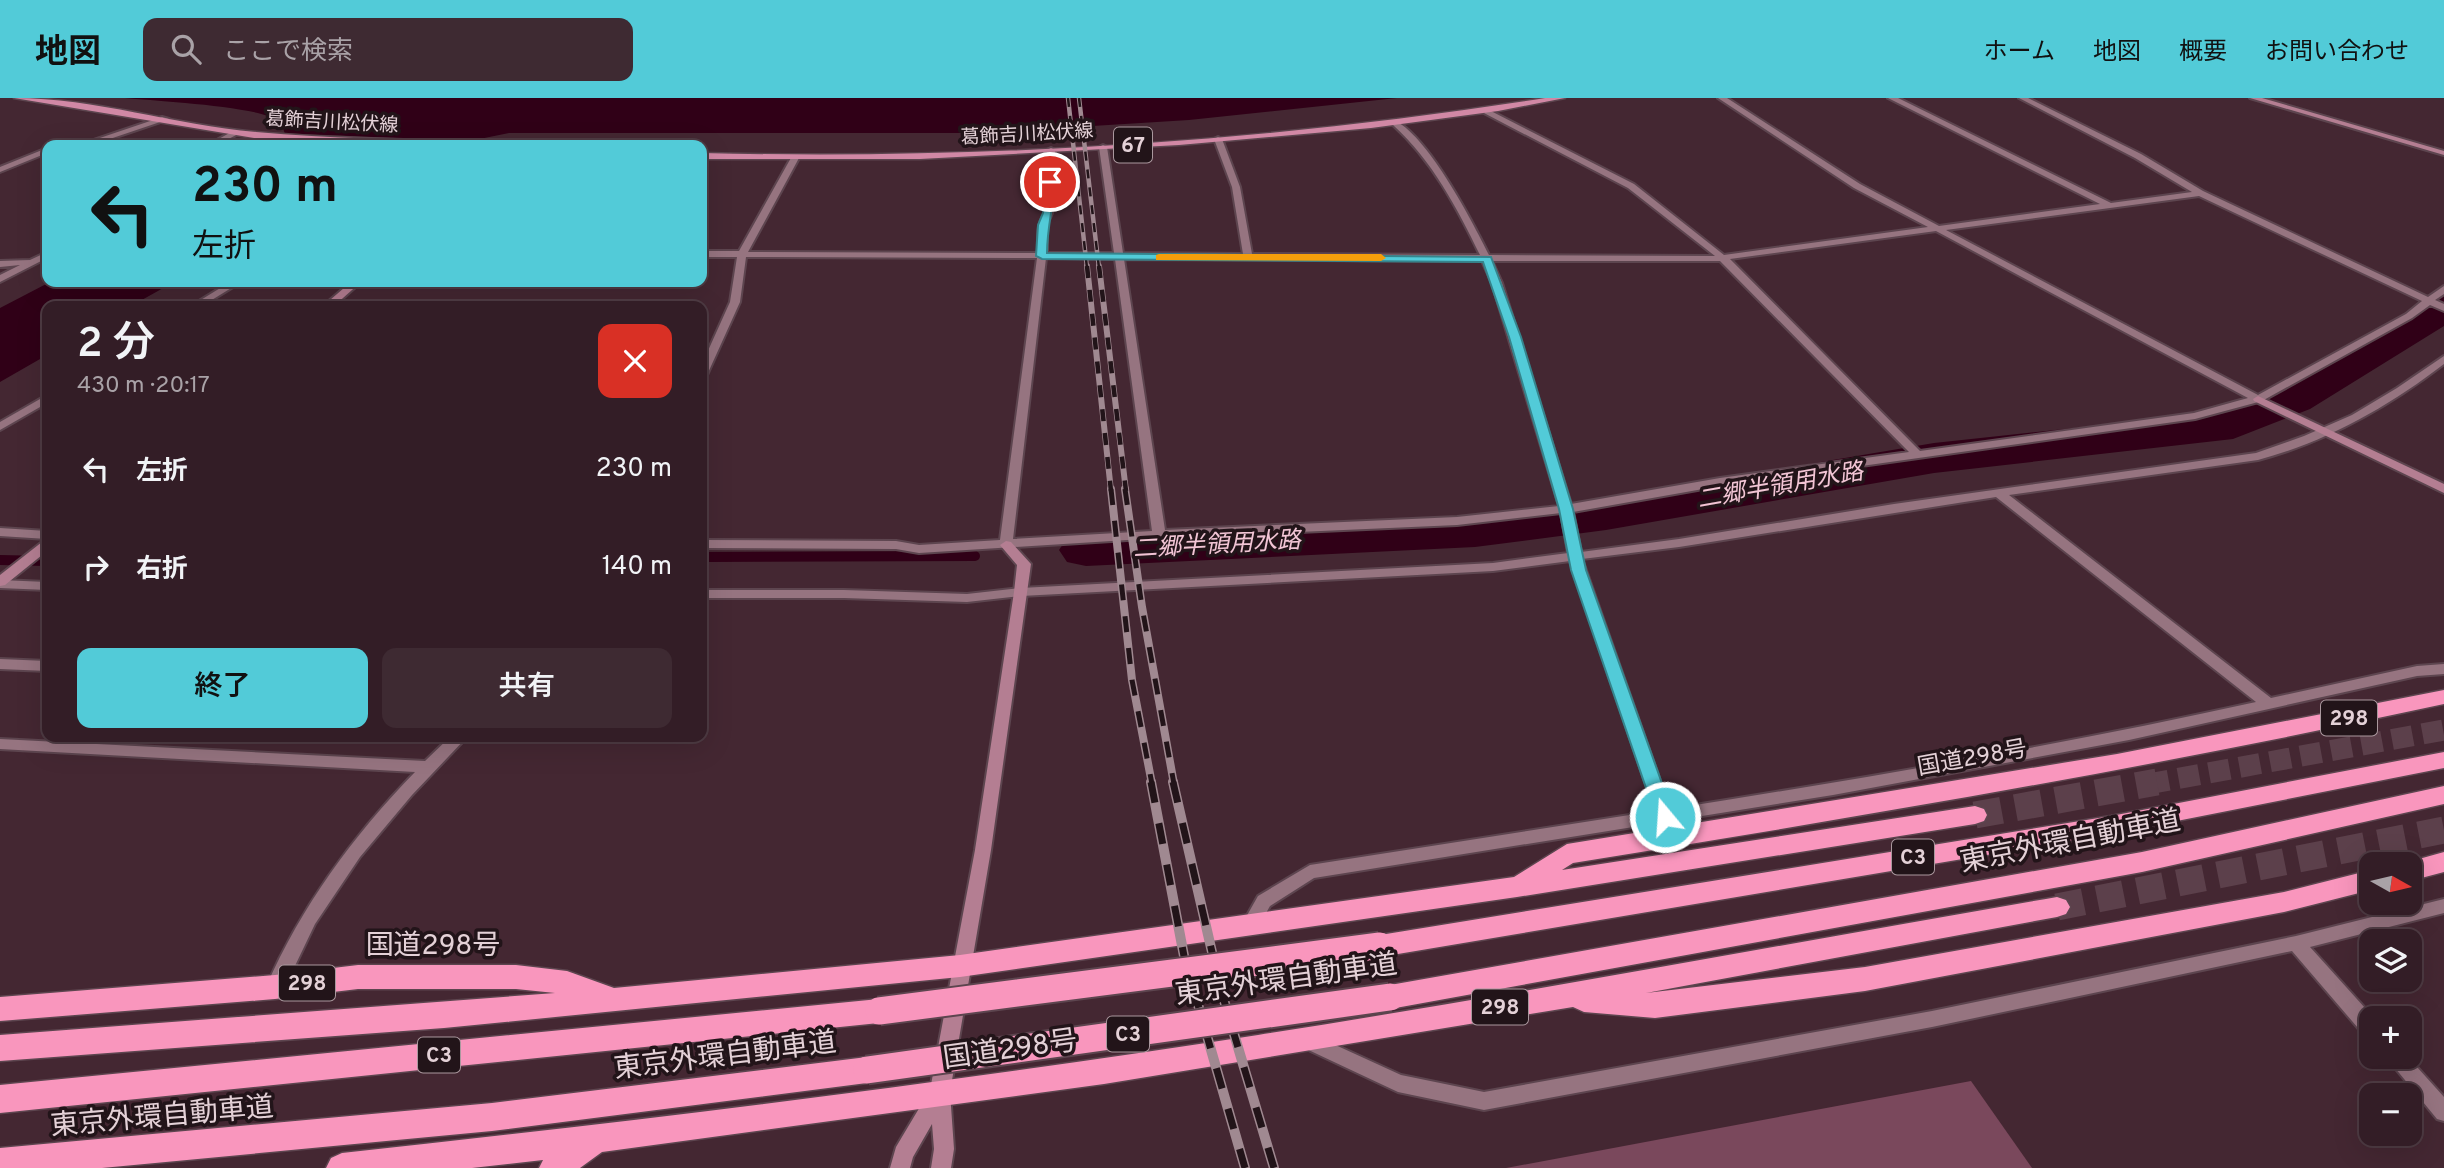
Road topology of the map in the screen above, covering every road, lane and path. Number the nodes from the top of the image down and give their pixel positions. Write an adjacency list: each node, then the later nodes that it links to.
1 (18, 98): 8 (main road, 葛飾吉川松伏線)
2 (1562, 98): 7 (main road, 葛飾吉川松伏線 / 67)
3 (1722, 98): 24 (street)
4 (1892, 98): 23 (street)
5 (2023, 98): 22 (street)
6 (2254, 98): 18 (street)
7 (1487, 111): 9 (main road, 葛飾吉川松伏線 / 67); 32 (street)
8 (165, 119): 10 (main road, 葛飾吉川松伏線); 12 (street)
9 (1396, 123): 11 (main road, 葛飾吉川松伏線 / 67); 31 (street)
10 (236, 133): 13 (street); 14 (main road, 葛飾吉川松伏線)
11 (1218, 139): 15 (main road, 葛飾吉川松伏線 / 67); 30 (street)
12 (101, 140)
13 (222, 140)
14 (367, 140)
15 (1103, 147): 16 (main road, 葛飾吉川松伏線 / 67); 29 (street)
16 (1052, 150): 20 (main road, 葛飾吉川松伏線 / 67); 27 (street)
17 (42, 152): 21 (street)
18 (2444, 153)
19 (707, 156): 20 (main road, 葛飾吉川松伏線 / 67)
20 (796, 158): 26 (street)
21 (0, 170)
22 (2200, 193): 23 (street); 41 (street)
23 (2112, 206): 24 (street)
24 (1940, 229): 32 (street); 45 (street)
25 (707, 254): 26 (street)
26 (742, 254): 27 (street); 44 (street)
27 (1042, 256): 29 (street); 57 (street)
28 (42, 257): 33 (street)
29 (1118, 257): 30 (street); 54 (street)
30 (1248, 258): 31 (street)
31 (1487, 259): 32 (street); 52 (street)
32 (1724, 259): 49 (street)
33 (32, 262): 34 (street); 35 (street)
34 (0, 264)
35 (0, 279)
36 (228, 287): 39 (street)
37 (350, 287): 40 (street)
38 (2444, 289): 41 (street)
39 (204, 301)
40 (334, 301)
41 (2429, 302): 42 (street); 45 (street)
42 (2444, 308)
43 (2444, 359): 48 (street)
44 (707, 364)
45 (2258, 399): 48 (street); 49 (street)
46 (42, 401): 47 (street)
47 (0, 427)
48 (2327, 433): 50 (street); 51 (street)
49 (1917, 454): 52 (street)
50 (2444, 489)
51 (1998, 493): 59 (street); 68 (street)
52 (1566, 509): 54 (street); 59 (street)
53 (0, 532): 55 (street)
54 (1159, 534): 57 (street)
55 (42, 535)
56 (707, 544): 57 (street)
57 (1006, 545): 62 (street)
58 (42, 549): 60 (street)
59 (1576, 550): 62 (street); 75 (street)
60 (3, 581): 61 (street)
61 (42, 585)
62 (1021, 592): 63 (street); 84 (street)
63 (707, 594)
64 (0, 664): 65 (street)
65 (42, 666)
66 (2444, 669): 68 (street)
67 (2444, 697): 79 (highway, 国道298号 / 298)
68 (2268, 704): 75 (street)
69 (454, 742): 72 (street)
70 (0, 744): 72 (street)
71 (2444, 760): 94 (highway, 東京外環自動車道 / C3, bridge)
72 (428, 767): 85 (street)
73 (2444, 795): 97 (highway, 東京外環自動車道 / C3, bridge)
74 (1975, 815): 79 (highway, 国道298号 / 298)
75 (1665, 817): 82 (street)
76 (2444, 862): 77 (highway)
77 (2422, 868)
78 (2359, 883): 87 (highway, 国道298号 / 298)
79 (1517, 887): 82 (highway, 国道298号 / 298)
80 (2444, 906): 83 (street)
81 (2057, 907): 87 (highway, 国道298号 / 298)
82 (1250, 926): 84 (highway, 国道298号 / 298)
83 (2297, 943): 89 (street); 90 (street)
84 (960, 966): 86 (highway, 国道298号 / 298); 93 (street)
85 (275, 987): 86 (highway, 国道298号 / 298); 88 (highway, 国道298号 / 298)
86 (613, 997): 91 (highway, 国道298号 / 298)
87 (1559, 997): 90 (highway, 国道298号 / 298)
88 (0, 1009)
89 (2359, 1015)
90 (1305, 1039): 93 (highway, 国道298号 / 298)
91 (0, 1048)
92 (2406, 1069): 95 (street)
93 (940, 1092): 96 (highway, 国道298号 / 298); 100 (street); 101 (street)
94 (0, 1099)
95 (2444, 1112)
96 (593, 1140): 98 (highway, 国道298号 / 298); 99 (highway, 国道298号 / 298)
97 (0, 1163)
98 (342, 1168)
99 (555, 1168)
100 (900, 1168)
101 (941, 1168)

